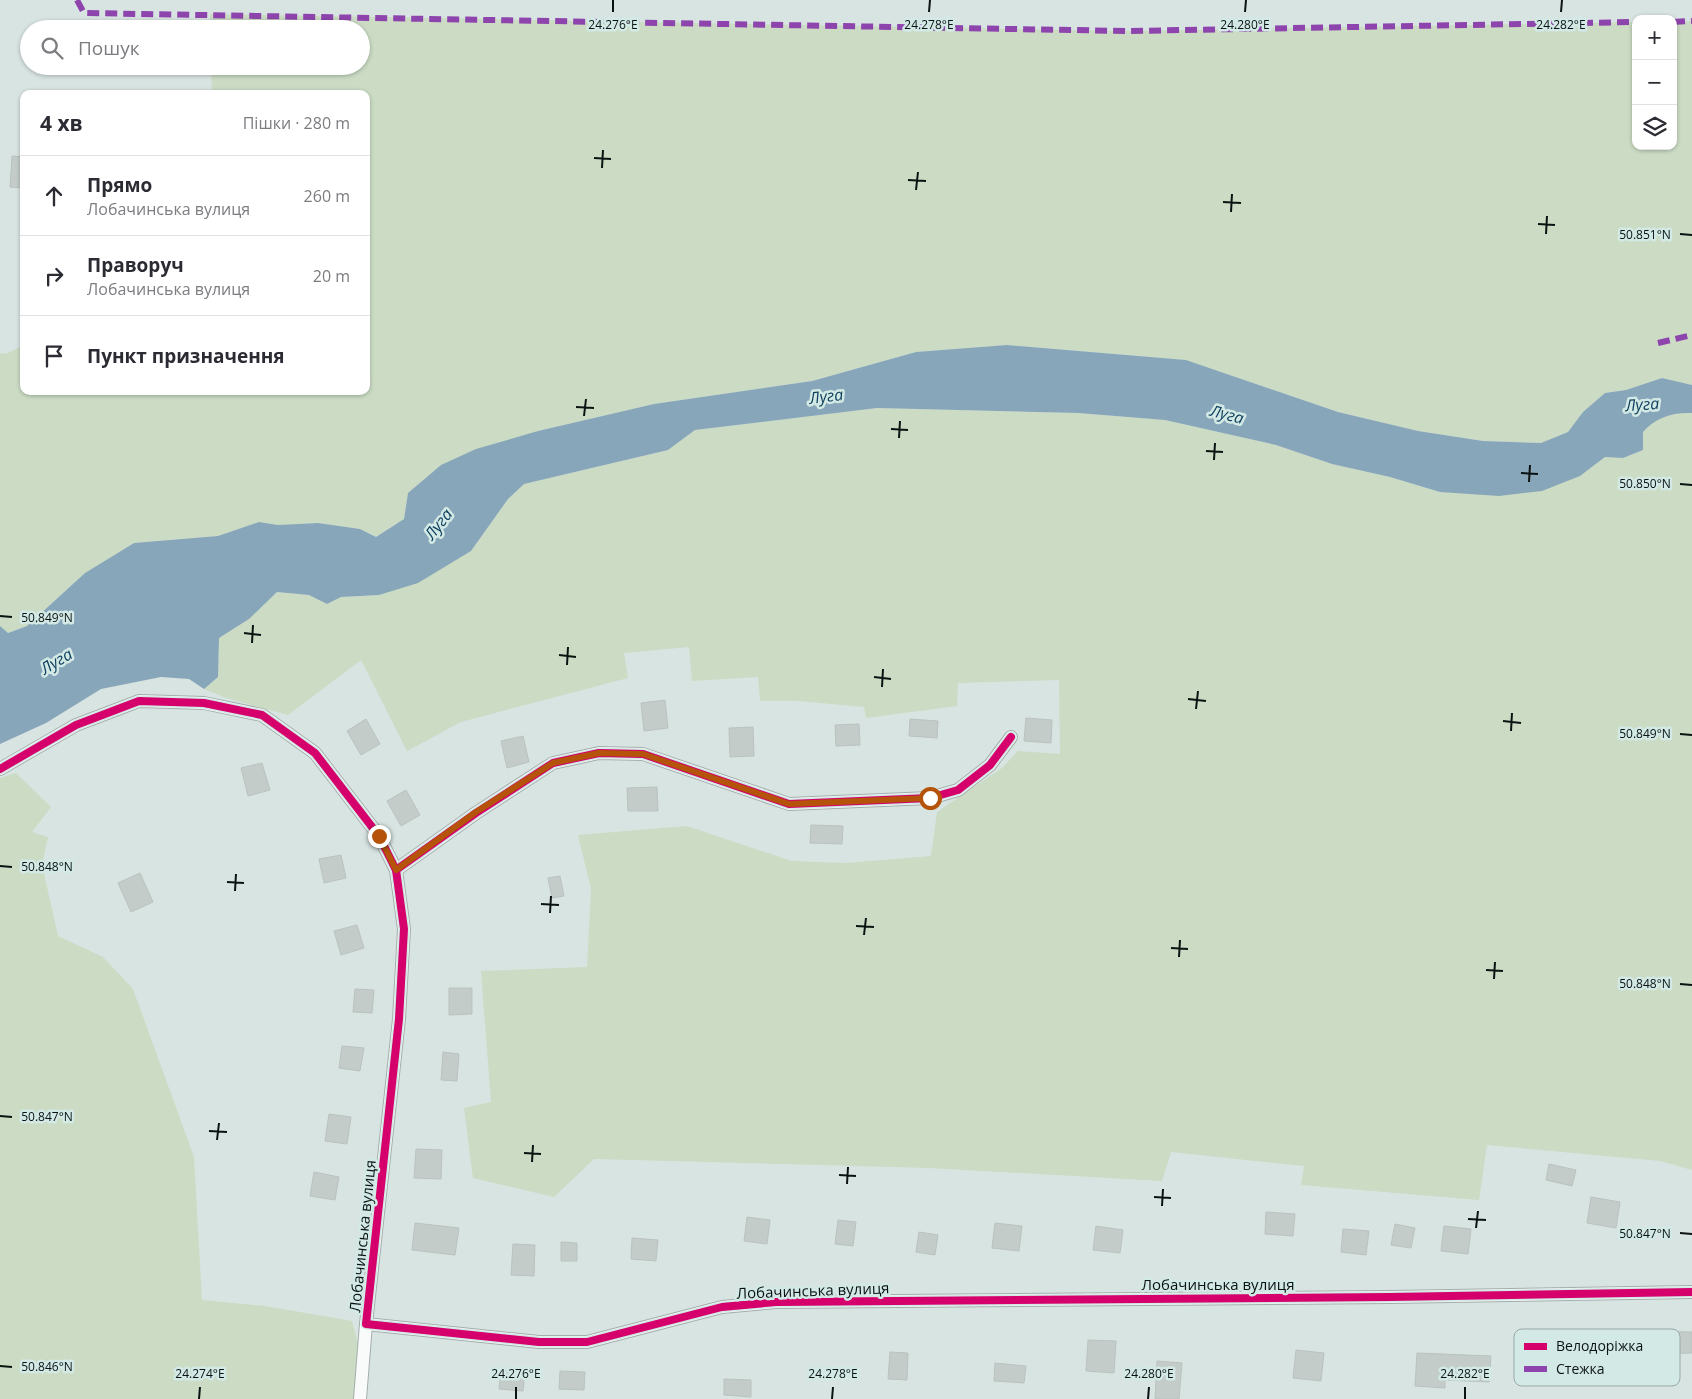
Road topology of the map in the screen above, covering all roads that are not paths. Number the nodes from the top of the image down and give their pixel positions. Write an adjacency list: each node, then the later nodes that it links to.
1 (1011, 737): 3 (street)
2 (0, 769): 3 (street, Лобачинська вулиця)
3 (396, 870): 5 (street, Лобачинська вулиця)
4 (1692, 1292): 5 (street, Лобачинська вулиця)
5 (366, 1324): 6 (street)
6 (360, 1399)

